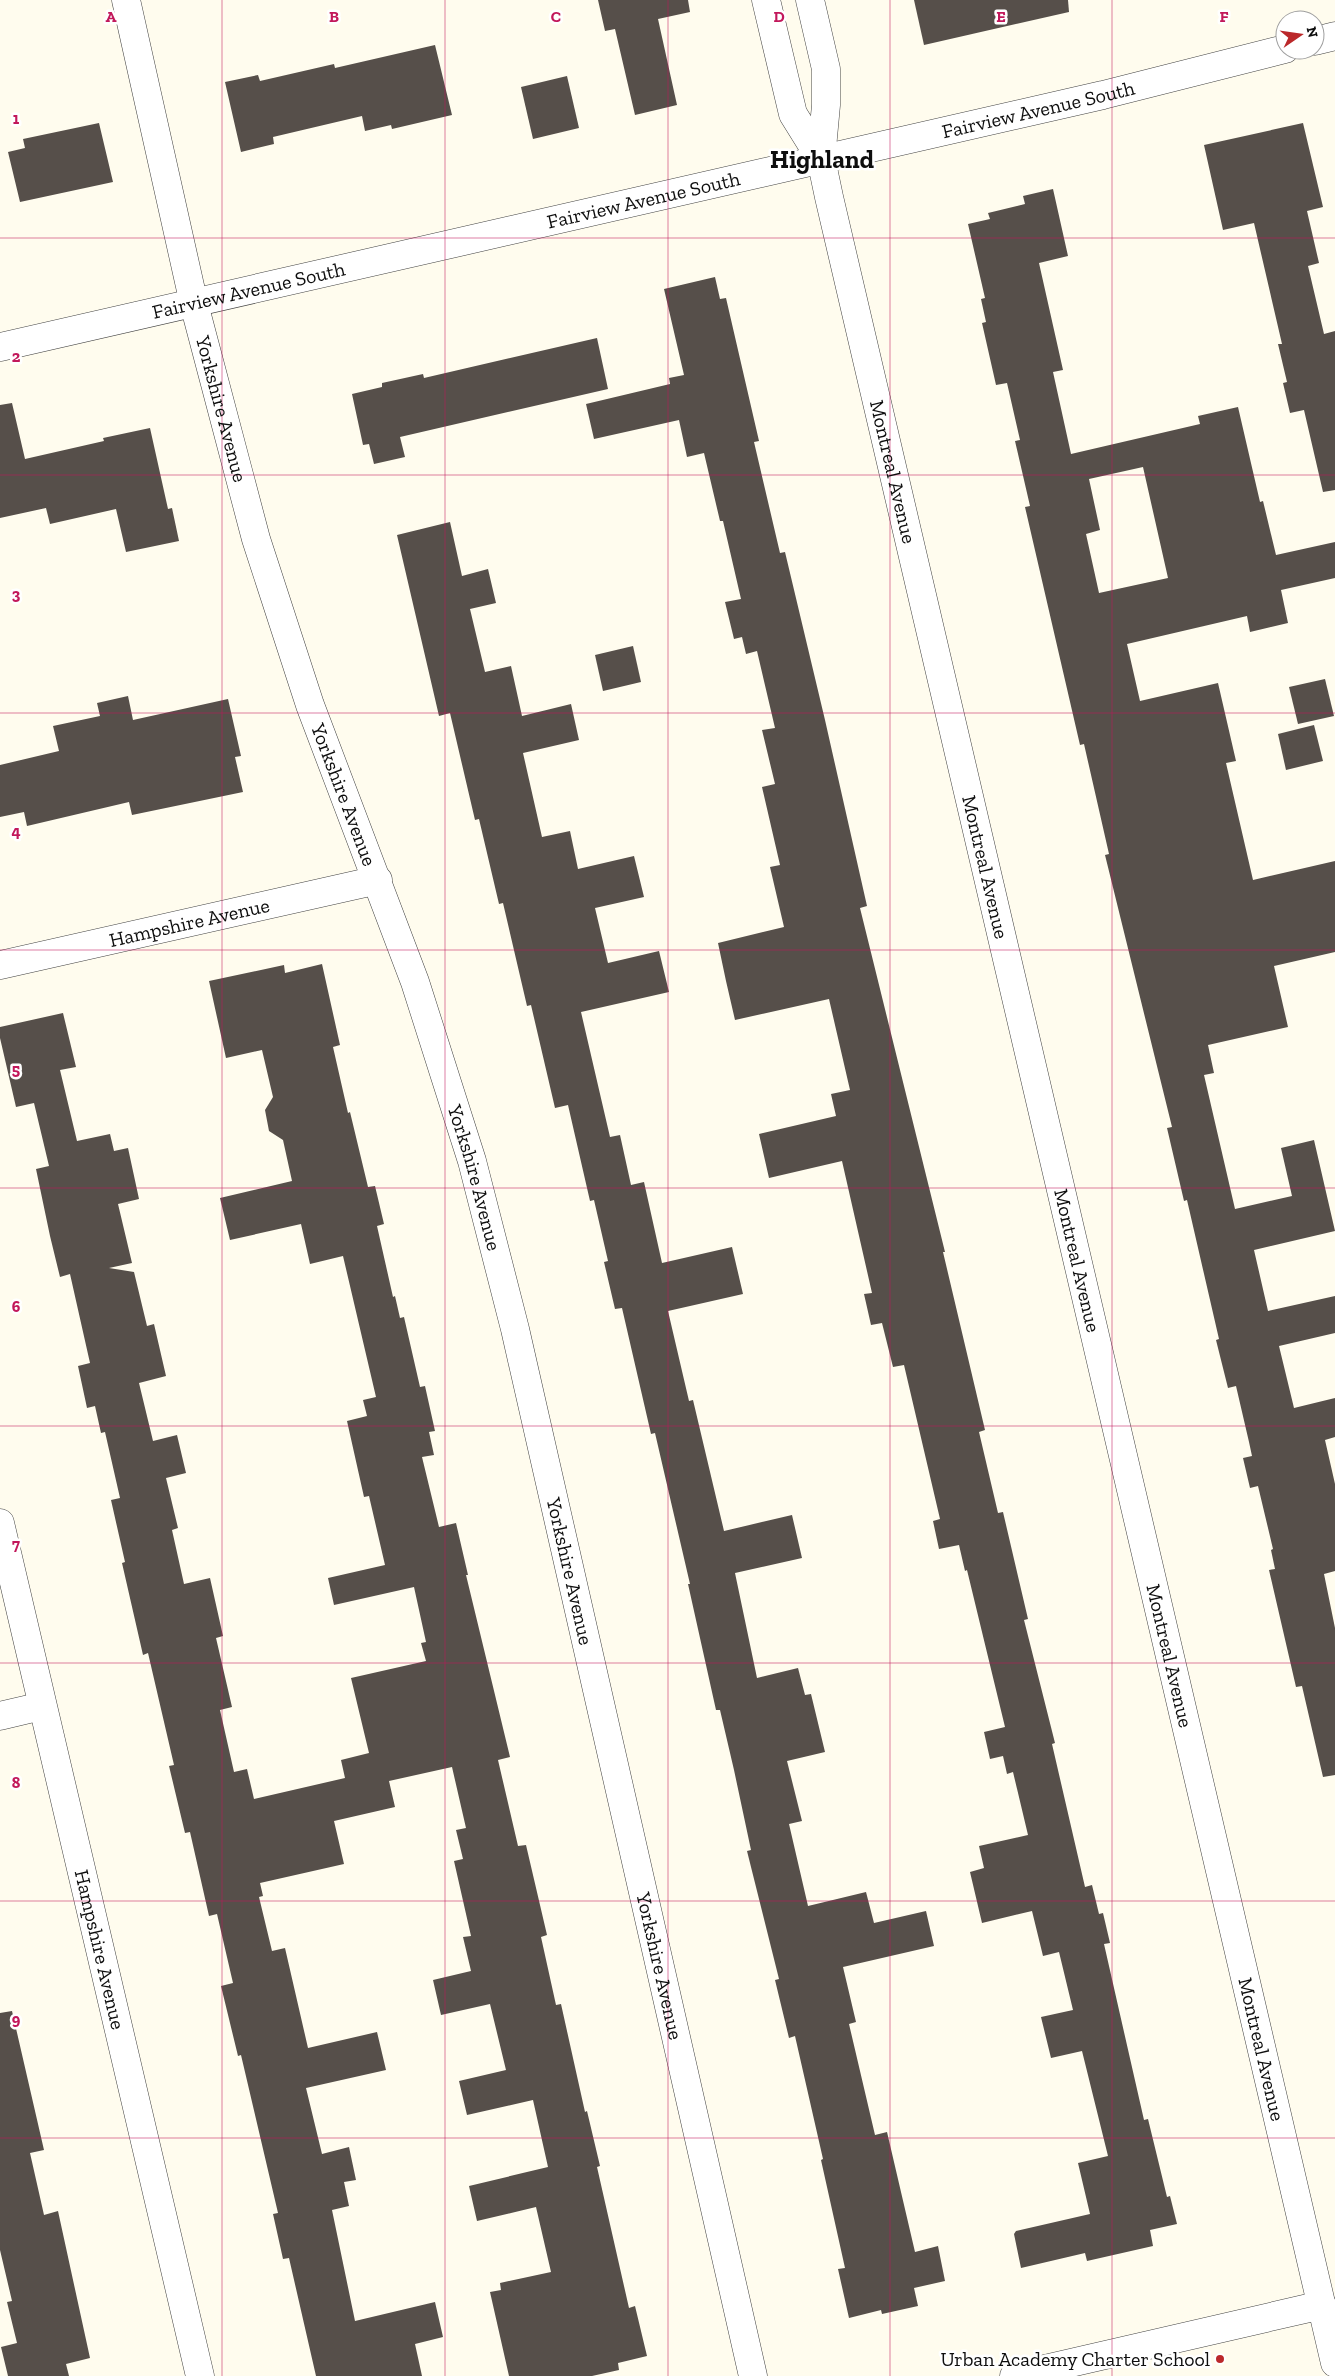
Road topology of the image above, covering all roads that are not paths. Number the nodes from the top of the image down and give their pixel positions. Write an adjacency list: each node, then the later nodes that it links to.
1 (126, 0): 6 (street, Yorkshire Avenue)
2 (766, 0): 5 (street, Montreal Avenue)
3 (810, 0): 5 (street, Montreal Avenue)
4 (1275, 52): 5 (street, Fairview Avenue South)
5 (821, 160): 6 (street, Fairview Avenue South); 13 (street, Montreal Avenue)
6 (194, 304): 7 (street, Fairview Avenue South); 8 (street, Yorkshire Avenue)
7 (0, 347)
8 (378, 880): 9 (street, Hampshire Avenue); 16 (street, Yorkshire Avenue)
9 (0, 965)
10 (0, 1523): 11 (street, Hampshire Avenue)
11 (42, 1706): 12 (street); 15 (street, Hampshire Avenue)
12 (0, 1716)
13 (1328, 2303): 14 (street, Montreal Avenue); 17 (street)
14 (1335, 2363)
15 (200, 2376)
16 (754, 2376)
17 (1014, 2376)

